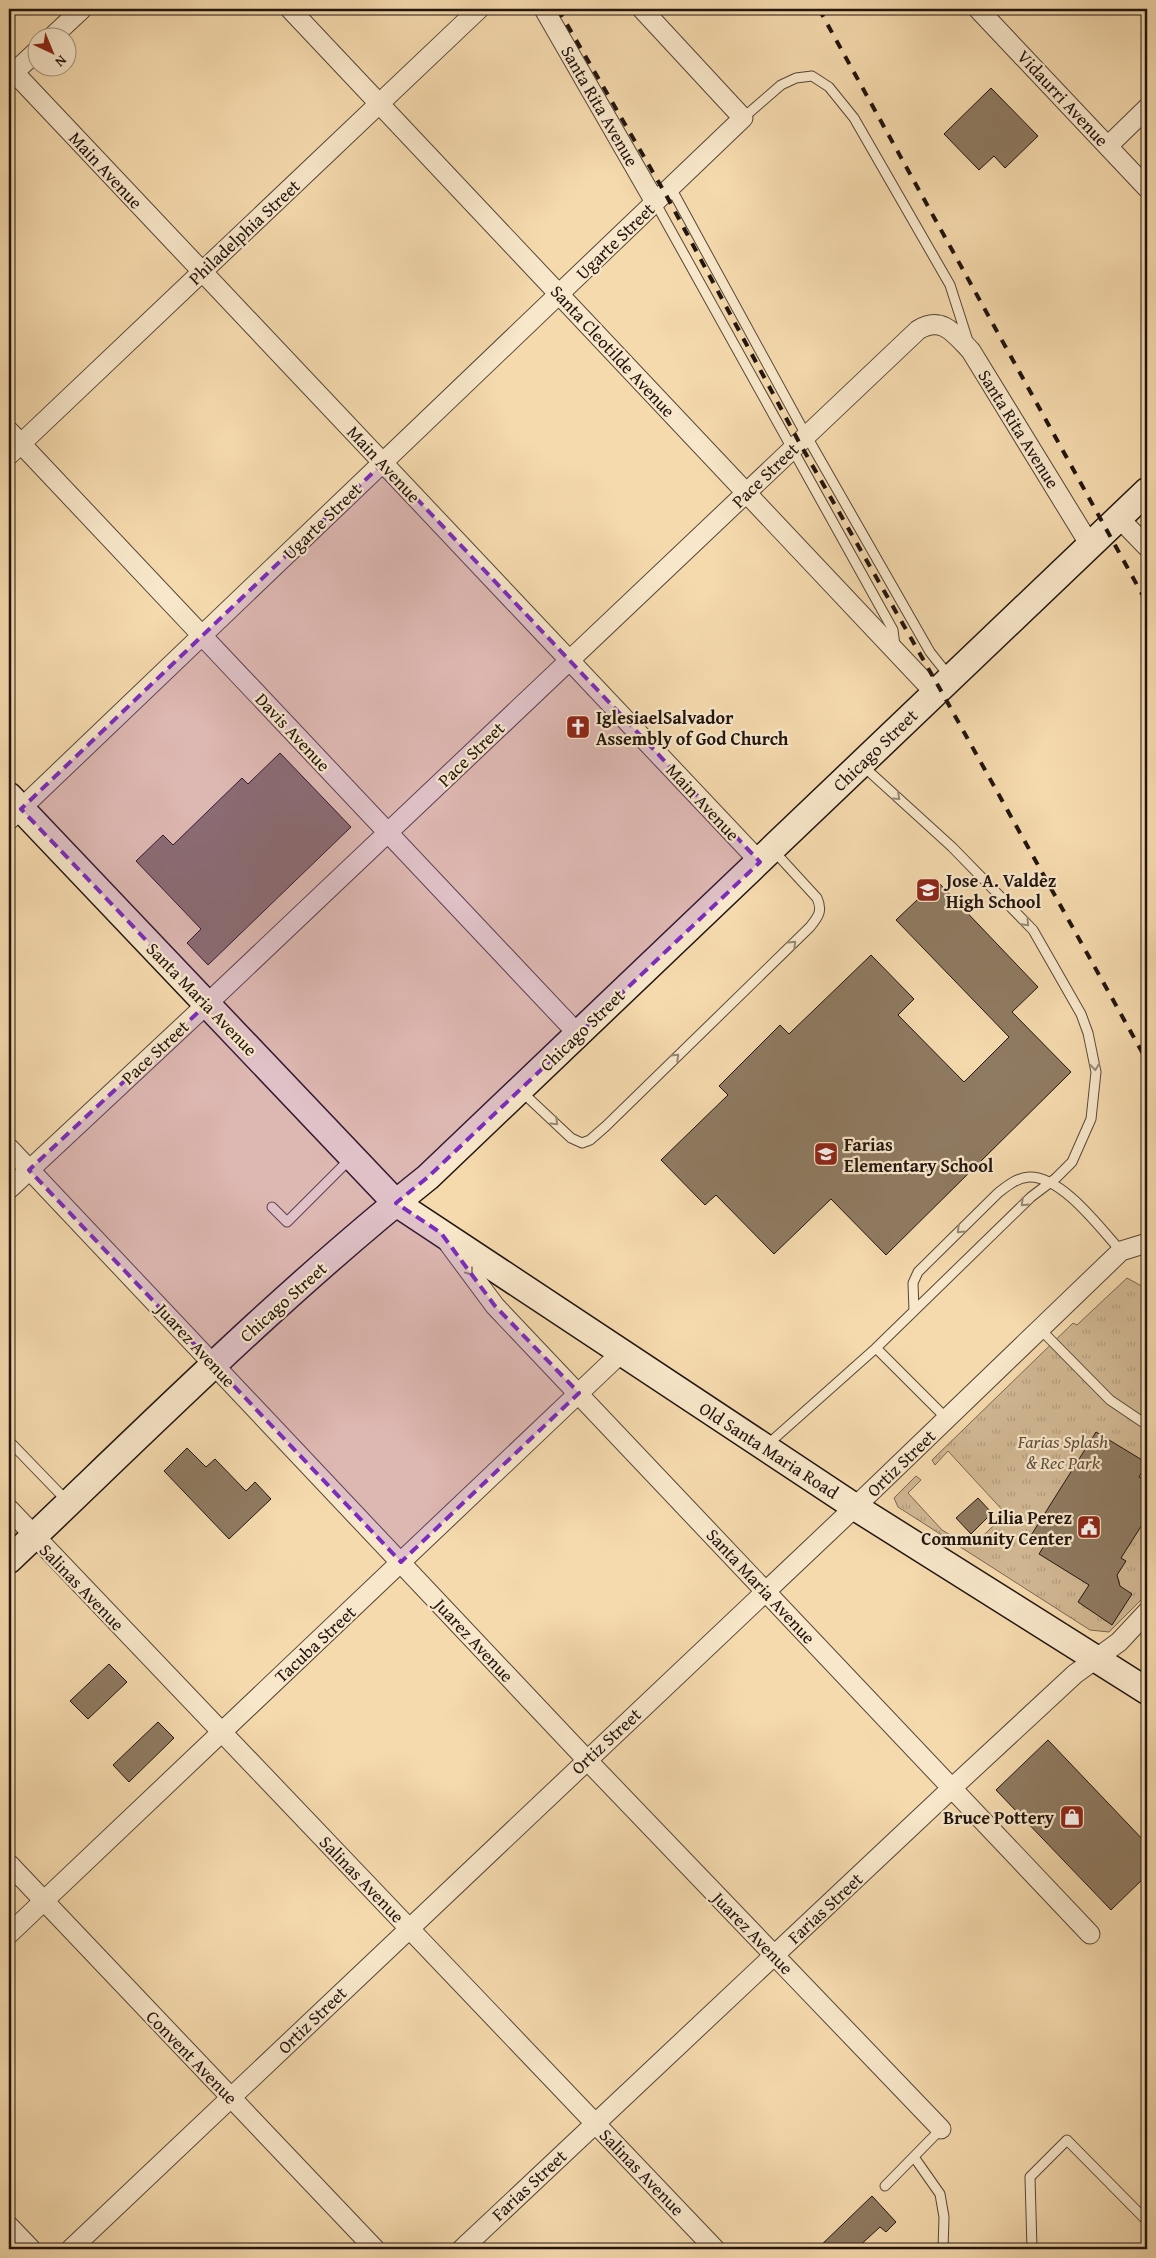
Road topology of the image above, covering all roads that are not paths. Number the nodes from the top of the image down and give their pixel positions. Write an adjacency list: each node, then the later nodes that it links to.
1 (82, 9): 7 (street)
2 (290, 9): 10 (street, Santa Cleotilde Avenue)
3 (479, 9): 10 (street, Philadelphia Street)
4 (544, 9): 16 (street, Santa Rita Avenue)
5 (642, 9): 12 (street)
6 (978, 9): 13 (street, Vidaurri Avenue)
7 (62, 28)
8 (28, 58): 9 (street)
9 (10, 72): 17 (street, Main Avenue)
10 (380, 104): 17 (street, Philadelphia Street); 18 (street, Santa Cleotilde Avenue)
11 (1147, 108): 13 (street)
12 (743, 118): 14 (street, Ugarte Street); 20 (lane)
13 (1108, 146): 15 (street, Vidaurri Avenue)
14 (670, 188): 16 (street, Ugarte Street); 21 (lane)
15 (1147, 188)
16 (655, 202): 18 (street, Ugarte Street); 23 (lane)
17 (202, 272): 22 (street, Philadelphia Street); 24 (street, Main Avenue)
18 (559, 294): 24 (street, Ugarte Street); 26 (street, Santa Cleotilde Avenue)
19 (936, 324): 20 (street, Santa Rita Avenue); 21 (street, Pace Street)
20 (971, 351): 28 (street, Santa Rita Avenue)
21 (806, 435): 23 (street, Pace Street); 33 (lane)
22 (13, 443): 30 (street, Davis Avenue)
23 (793, 448): 26 (street, Pace Street); 31 (lane)
24 (383, 463): 30 (street, Ugarte Street); 32 (street, Main Avenue)
25 (1147, 490): 27 (street, Chicago Street)
26 (746, 492): 31 (street, Santa Cleotilde Avenue); 32 (street, Pace Street)
27 (1119, 518): 28 (street, Chicago Street); 29 (street)
28 (1090, 545): 33 (street, Chicago Street)
29 (1147, 547)
30 (202, 636): 35 (street, Ugarte Street); 36 (street, Davis Avenue)
31 (896, 651): 33 (street, Santa Cleotilde Avenue)
32 (569, 661): 36 (street, Pace Street); 37 (street, Main Avenue)
33 (943, 686): 34 (street, Chicago Street)
34 (861, 764): 37 (street, Chicago Street); 44 (lane, one-way to 44)
35 (13, 808): 38 (street, Santa Maria Avenue)
36 (388, 833): 38 (street, Pace Street); 39 (street, Davis Avenue)
37 (766, 855): 39 (street, Chicago Street); 40 (lane, one-way to 37)
38 (207, 1004): 42 (street, Santa Maria Avenue); 43 (street, Pace Street)
39 (578, 1034): 40 (street, Chicago Street)
40 (519, 1089): 46 (street, Chicago Street)
41 (9, 1148): 43 (street, Juarez Avenue)
42 (352, 1157): 46 (street, Santa Maria Avenue); 47 (lane)
43 (29, 1170): 45 (street, Pace Street); 55 (street, Juarez Avenue)
44 (1051, 1182): 50 (lane); 51 (lane, one-way to 51); 51 (lane, one-way to 51)
45 (9, 1189)
46 (396, 1203): 48 (street, Old Santa Maria Road); 55 (street, Chicago Street)
47 (272, 1207)
48 (440, 1233): 54 (street, Old Santa Maria Road); 56 (street, Santa Maria Avenue, one-way to 56)
49 (1147, 1242): 50 (street, Ortiz Street)
50 (1121, 1251): 52 (street, Ortiz Street)
51 (914, 1311): 53 (lane)
52 (1040, 1329): 57 (street, Ortiz Street); 58 (lane)
53 (876, 1348): 57 (lane); 60 (lane)
54 (622, 1353): 56 (street, Tacuba Street); 60 (street, Old Santa Maria Road)
55 (214, 1365): 61 (street, Chicago Street); 66 (street, Juarez Avenue)
56 (579, 1394): 66 (street, Tacuba Street); 67 (street, Santa Maria Avenue)
57 (947, 1419): 62 (street, Ortiz Street)
58 (1147, 1425)
59 (9, 1442): 61 (lane)
60 (764, 1447): 62 (street, Old Santa Maria Road)
61 (69, 1503): 64 (street, Chicago Street)
62 (856, 1507): 67 (street, Ortiz Street); 69 (street, Old Santa Maria Road)
63 (9, 1510): 64 (street, Salinas Avenue)
64 (34, 1536): 65 (street, Chicago Street); 71 (street, Salinas Avenue)
65 (9, 1560)
66 (401, 1562): 71 (street, Tacuba Street); 72 (street, Juarez Avenue)
67 (765, 1591): 72 (street, Ortiz Street); 73 (street, Santa Maria Avenue)
68 (1147, 1612): 69 (street, Farias Street)
69 (1097, 1658): 70 (street, Old Santa Maria Road); 73 (street, Farias Street)
70 (1147, 1691)
71 (221, 1732): 75 (street, Tacuba Street); 76 (street, Salinas Avenue)
72 (587, 1760): 76 (street, Ortiz Street); 79 (street, Juarez Avenue)
73 (952, 1788): 78 (street, Santa Maria Avenue); 79 (street, Farias Street)
74 (9, 1864): 75 (street, Convent Avenue)
75 (43, 1901): 77 (street, Tacuba Street); 80 (street, Convent Avenue)
76 (409, 1928): 80 (street, Ortiz Street); 81 (street, Salinas Avenue)
77 (9, 1934)
78 (1090, 1934)
79 (774, 1955): 81 (street, Farias Street); 82 (street, Juarez Avenue)
80 (230, 2098): 88 (street, Ortiz Street); 89 (street, Convent Avenue)
81 (595, 2124): 90 (street, Farias Street); 91 (street, Salinas Avenue)
82 (941, 2129): 83 (lane)
83 (914, 2157): 84 (lane); 92 (lane)
84 (885, 2186)
85 (1147, 2221): 93 (lane)
86 (9, 2226): 87 (street)
87 (31, 2249)
88 (71, 2249)
89 (374, 2249)
90 (462, 2249)
91 (716, 2249)
92 (943, 2249)
93 (1032, 2249)

